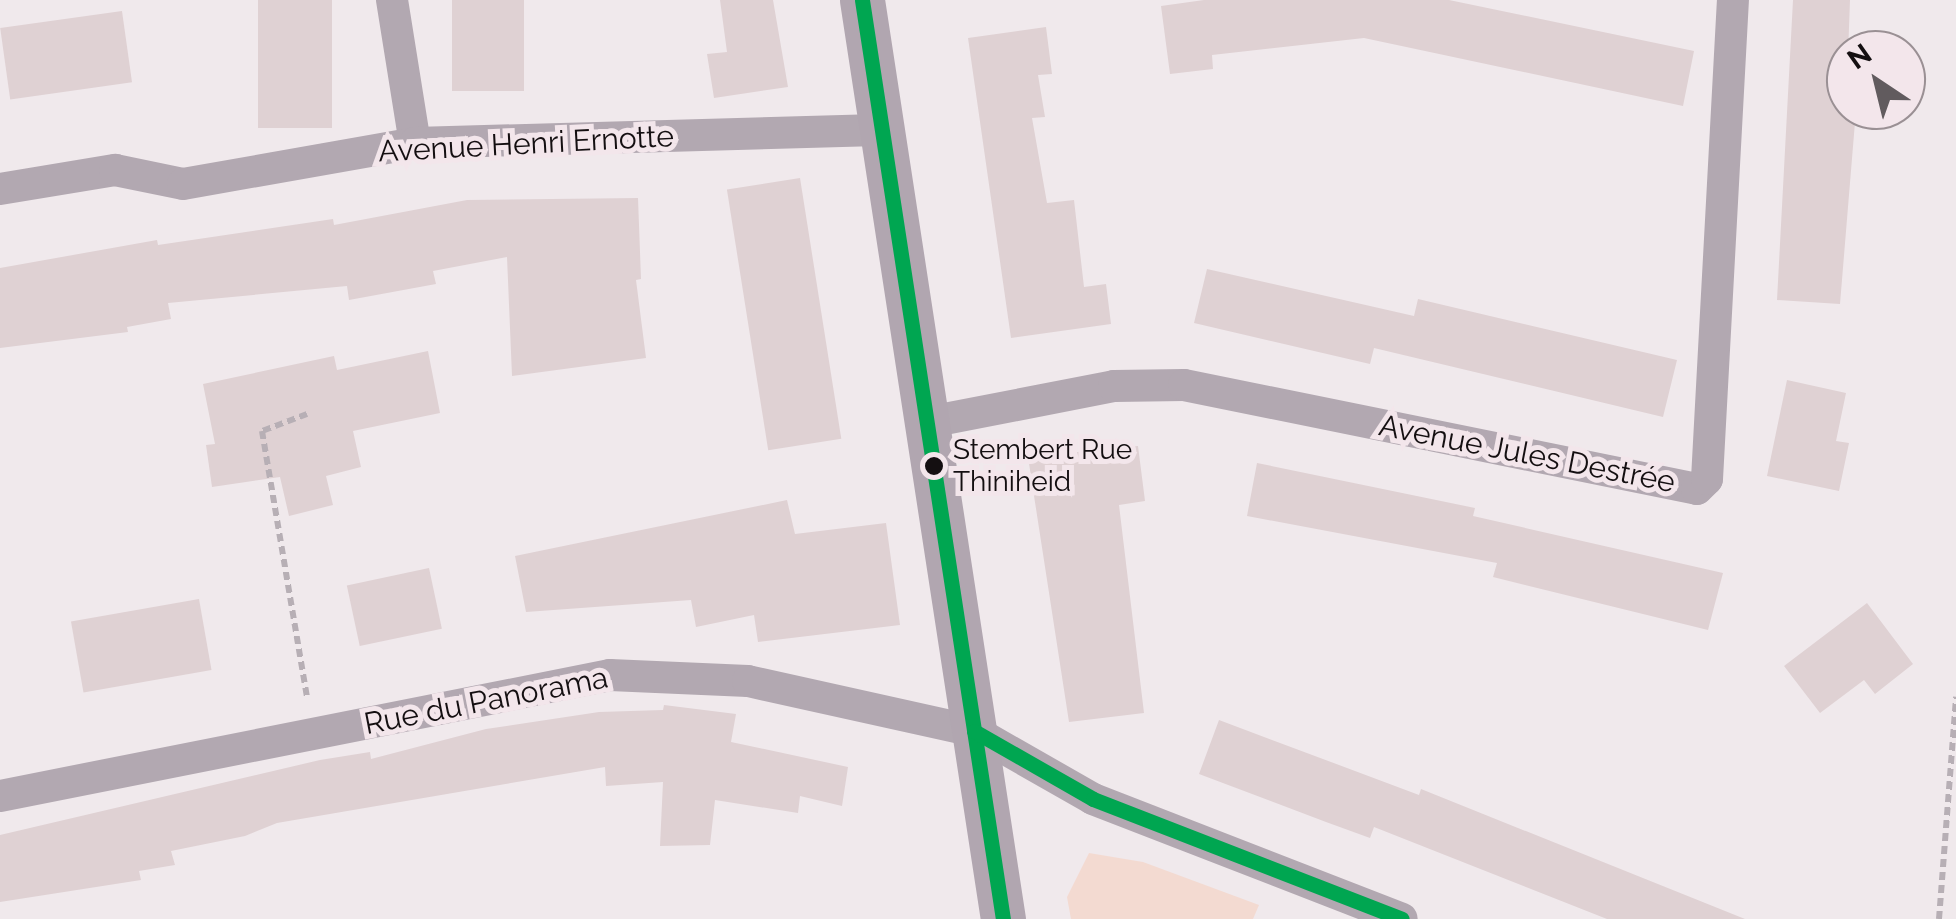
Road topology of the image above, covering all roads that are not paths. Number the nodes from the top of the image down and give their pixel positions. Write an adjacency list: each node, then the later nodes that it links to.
1 (392, 0): 5 (street)
2 (862, 0): 4 (main road)
3 (1734, 0): 7 (street, Avenue Jules Destrée)
4 (878, 130): 5 (street, Avenue Henri Ernotte); 7 (main road)
5 (415, 144): 6 (street, Avenue Henri Ernotte)
6 (0, 189)
7 (930, 422): 8 (main road)
8 (974, 731): 9 (street, Rue du Panorama); 10 (main road); 11 (street, Rue du Panorama)
9 (0, 796)
10 (1003, 919)
11 (1402, 919)

